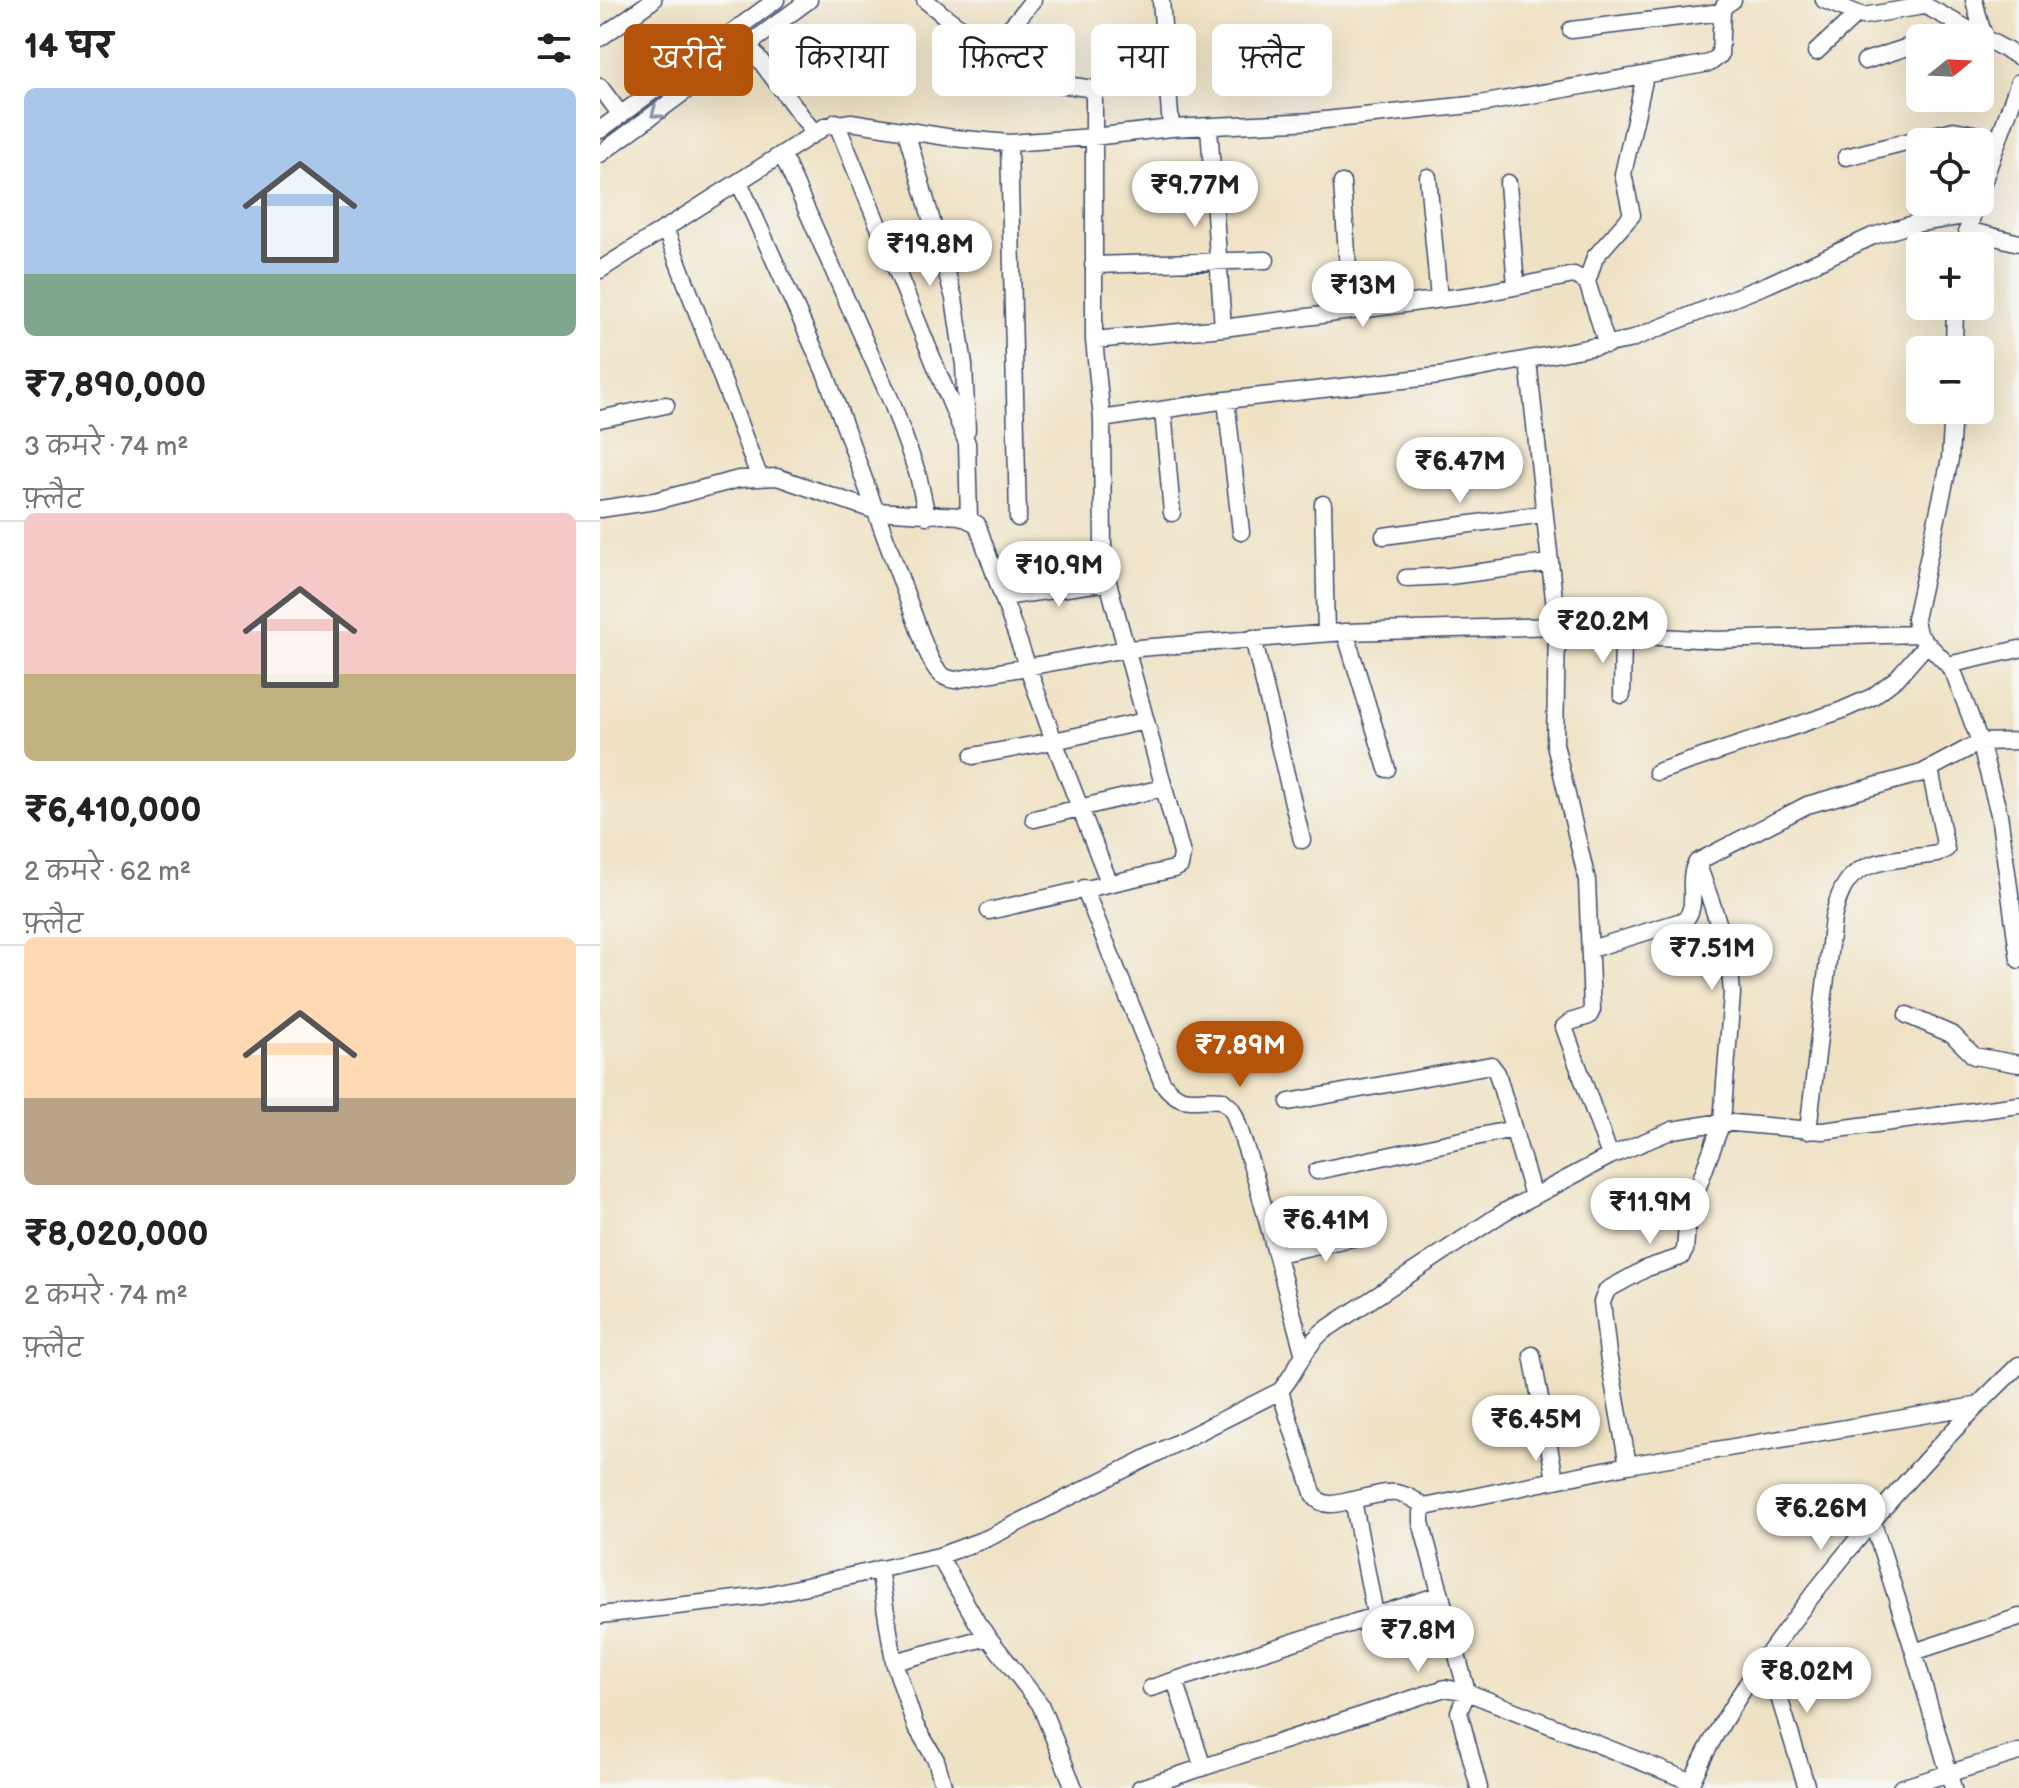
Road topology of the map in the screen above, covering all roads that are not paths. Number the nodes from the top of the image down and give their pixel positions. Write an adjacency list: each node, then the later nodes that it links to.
1 (653, 0): 15 (street)
2 (776, 0): 28 (street)
3 (809, 0): 16 (street)
4 (925, 0): 5 (street)
5 (1033, 0)
6 (1161, 0): 31 (street)
7 (1824, 0): 11 (street)
8 (1974, 0): 13 (street)
9 (1919, 3): 11 (street); 12 (street)
10 (1728, 6): 14 (street); 23 (street)
11 (1857, 14): 20 (street)
12 (1956, 24)
13 (1980, 24)
14 (1571, 30)
15 (600, 38)
16 (753, 40)
17 (1994, 43): 21 (street)
18 (1906, 48): 22 (street)
19 (753, 51): 34 (street)
20 (1816, 52)
21 (2019, 57)
22 (1865, 61)
23 (1645, 76): 30 (street); 53 (street)
24 (2019, 82): 36 (street)
25 (600, 87): 28 (street)
26 (1075, 87): 35 (street)
27 (678, 96): 39 (street, one-way to 39)
28 (621, 115): 32 (street)
29 (836, 122): 33 (street); 34 (street); 67 (street)
30 (1209, 127): 31 (street); 50 (street)
31 (1171, 128): 35 (street)
32 (600, 130)
33 (906, 131): 37 (street); 67 (street)
34 (814, 133): 40 (street)
35 (1093, 137): 37 (street); 51 (street)
36 (1999, 139): 38 (street); 41 (street)
37 (1009, 143): 75 (street)
38 (1994, 153)
39 (600, 154)
40 (782, 154): 43 (street); 74 (street)
41 (1846, 157)
42 (1428, 177): 55 (street)
43 (739, 182): 47 (street); 71 (street)
44 (1342, 183): 56 (street)
45 (1508, 183): 54 (street)
46 (1970, 223): 48 (street); 59 (street)
47 (665, 228): 52 (street); 68 (street)
48 (2019, 243)
49 (1266, 260): 50 (street)
50 (1217, 261): 51 (street); 57 (street)
51 (1093, 265): 58 (street)
52 (600, 270)
53 (1587, 282): 54 (street); 59 (street)
54 (1516, 286): 55 (street)
55 (1439, 299): 56 (street)
56 (1351, 310): 57 (street)
57 (1223, 328): 58 (street)
58 (1094, 340): 65 (street)
59 (1607, 345): 60 (street)
60 (1528, 361): 61 (street); 73 (street)
61 (1226, 400): 63 (street); 77 (street)
62 (666, 405): 64 (street)
63 (1163, 410): 65 (street); 72 (street)
64 (600, 419)
65 (1102, 419): 81 (street)
66 (1952, 424): 88 (street)
67 (967, 443): 76 (street)
68 (759, 476): 70 (street); 71 (street)
69 (1323, 504): 85 (street)
70 (600, 509)
71 (876, 511): 74 (street); 92 (street)
72 (1172, 513)
73 (1543, 514): 78 (street); 79 (street)
74 (927, 516): 76 (street)
75 (1018, 518)
76 (969, 519): 82 (street)
77 (1241, 532)
78 (1384, 536)
79 (1548, 563): 80 (street); 83 (street)
80 (1406, 578)
81 (1108, 582): 82 (street); 89 (street)
82 (1004, 597): 92 (street)
83 (1557, 626): 84 (street); 86 (street); 110 (street)
84 (1345, 632): 85 (street); 99 (street)
85 (1326, 633): 87 (street)
86 (1623, 635): 88 (street); 93 (street)
87 (1253, 638): 89 (street); 105 (street)
88 (1922, 640): 91 (street); 101 (street)
89 (1126, 649): 92 (street); 94 (street)
90 (2019, 649): 91 (street)
91 (1948, 665): 97 (street)
92 (1028, 669): 95 (street)
93 (1622, 695)
94 (1145, 721): 95 (street); 102 (street)
95 (1054, 741): 98 (street); 103 (street)
96 (2019, 741): 97 (street)
97 (1980, 742): 100 (street); 111 (street)
98 (973, 756)
99 (1387, 769)
100 (1930, 769): 106 (street); 118 (street)
101 (1657, 772)
102 (1162, 788): 103 (street); 107 (street)
103 (1079, 806): 104 (street); 107 (street)
104 (1034, 819)
105 (1302, 840)
106 (1697, 862): 110 (street); 116 (street)
107 (1109, 882): 108 (street)
108 (1084, 888): 109 (street); 123 (street)
109 (989, 911)
110 (1591, 949): 119 (street)
111 (2019, 960)
112 (1907, 1015): 113 (street)
113 (2019, 1064)
114 (1289, 1102): 117 (street)
115 (2019, 1105): 118 (street)
116 (1722, 1122): 118 (street); 119 (street); 129 (street)
117 (1513, 1129): 120 (street); 121 (street)
118 (1808, 1131)
119 (1610, 1156): 121 (street)
120 (1317, 1171)
121 (1533, 1196): 124 (street)
122 (1367, 1235): 123 (street)
123 (1277, 1254): 124 (street)
124 (1303, 1352): 127 (street)
125 (1532, 1355): 130 (street)
126 (2019, 1365): 128 (street)
127 (1280, 1391): 131 (street); 134 (street)
128 (1975, 1406): 129 (street); 133 (street)
129 (1628, 1465): 130 (street)
130 (1555, 1479): 132 (street)
131 (1353, 1500): 132 (street); 137 (street)
132 (1425, 1507): 136 (street)
133 (1872, 1520): 141 (street); 142 (street)
134 (939, 1556): 135 (street); 140 (street)
135 (879, 1569): 138 (street); 143 (street)
136 (1439, 1595): 137 (street); 146 (street)
137 (1375, 1614): 144 (street)
138 (600, 1615)
139 (2019, 1617): 141 (street)
140 (988, 1637): 143 (street); 152 (street)
141 (1914, 1652): 149 (street)
142 (1766, 1655): 150 (street); 155 (street)
143 (894, 1662): 151 (street)
144 (1175, 1680): 145 (street); 148 (street)
145 (1151, 1688)
146 (1467, 1692): 148 (street); 150 (street); 154 (street)
147 (2019, 1752): 149 (street)
148 (1203, 1768): 153 (street)
149 (1950, 1781): 156 (street)
150 (1690, 1785)
151 (944, 1788)
152 (1074, 1788)
153 (1140, 1788)
154 (1479, 1788)
155 (1807, 1788)
156 (1901, 1788)

